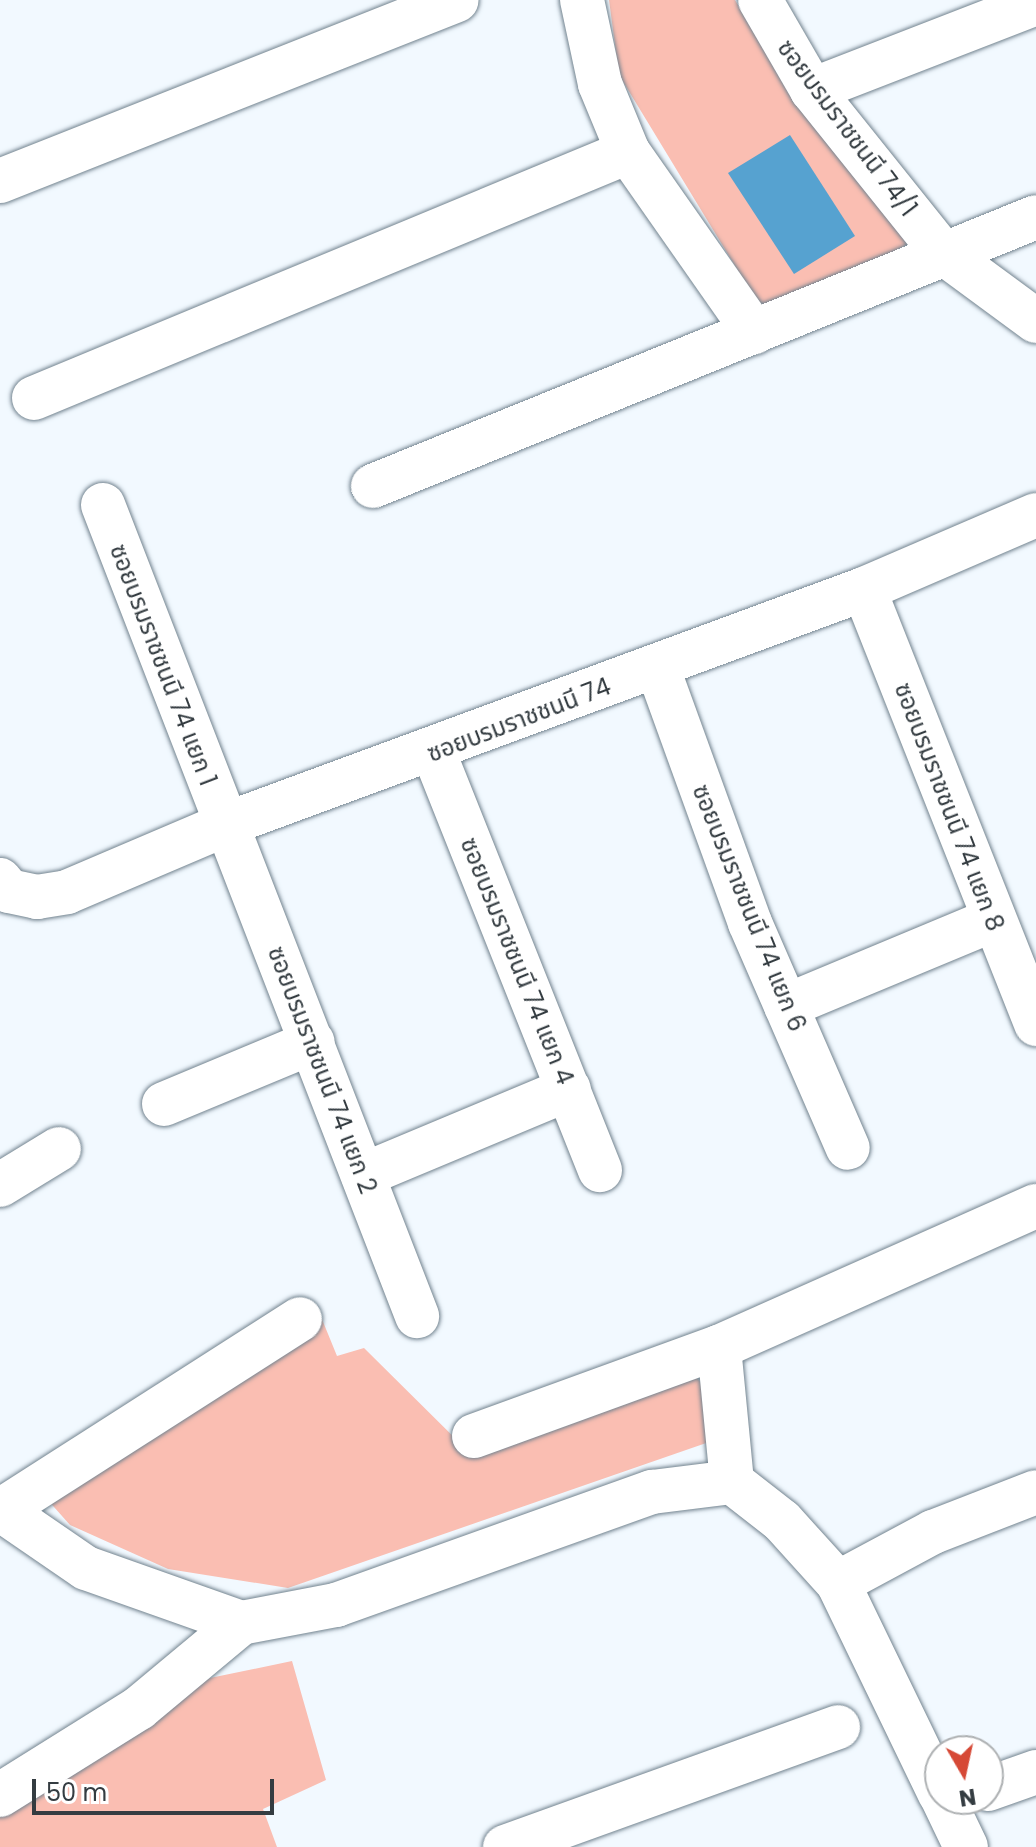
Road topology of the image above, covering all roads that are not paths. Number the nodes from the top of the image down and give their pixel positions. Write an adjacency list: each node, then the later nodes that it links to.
1 (456, 0): 7 (street)
2 (582, 0): 6 (street)
3 (760, 0): 5 (street, ซอยบรมราชชนนี 74/1)
4 (1036, 3): 5 (street)
5 (812, 90): 9 (street, ซอยบรมราชชนนี 74/1)
6 (628, 152): 11 (street); 12 (street)
7 (0, 181)
8 (1036, 217): 9 (street)
9 (941, 251): 10 (street, ซอยบรมราชชนนี 74/1); 11 (street)
10 (1036, 321)
11 (754, 332): 13 (street)
12 (34, 398)
13 (373, 486)
14 (103, 505): 19 (street, ซอยบรมราชชนนี 74 แยก 1)
15 (1036, 515): 16 (street, ซอยบรมราชชนนี 74)
16 (864, 589): 17 (street, ซอยบรมราชชนนี 74); 21 (street, ซอยบรมราชชนนี 74 แยก 8)
17 (657, 666): 18 (street, ซอยบรมราชชนนี 74); 22 (street, ซอยบรมราชชนนี 74 แยก 6)
18 (434, 753): 19 (street, ซอยบรมราชชนนี 74); 25 (street, ซอยบรมราชชนนี 74 แยก 4)
19 (224, 825): 20 (street, ซอยบรมราชชนนี 74); 24 (street, ซอยบรมราชชนนี 74 แยก 2)
20 (0, 880)
21 (993, 920): 22 (street); 23 (street, ซอยบรมราชชนนี 74 แยก 8)
22 (786, 1006): 27 (street, ซอยบรมราชชนนี 74 แยก 6)
23 (1036, 1024)
24 (313, 1042): 26 (street); 30 (street, ซอยบรมราชชนนี 74 แยก 2)
25 (569, 1089): 29 (street, ซอยบรมราชชนนี 74 แยก 4); 30 (street)
26 (164, 1104)
27 (848, 1148)
28 (59, 1149): 31 (street)
29 (600, 1170)
30 (363, 1175): 33 (street, ซอยบรมราชชนนี 74 แยก 2)
31 (0, 1185)
32 (1036, 1206): 35 (street)
33 (417, 1316)
34 (300, 1319): 39 (street)
35 (719, 1347): 36 (street); 37 (street)
36 (474, 1436)
37 (732, 1482): 40 (street); 41 (street)
38 (1036, 1492): 40 (street)
39 (0, 1510): 41 (street)
40 (838, 1583): 43 (street)
41 (241, 1623): 46 (street)
42 (838, 1727): 48 (street)
43 (924, 1753)
44 (1036, 1772): 45 (street)
45 (1004, 1783)
46 (0, 1795)
47 (953, 1815): 49 (street)
48 (505, 1847)
49 (966, 1847)

